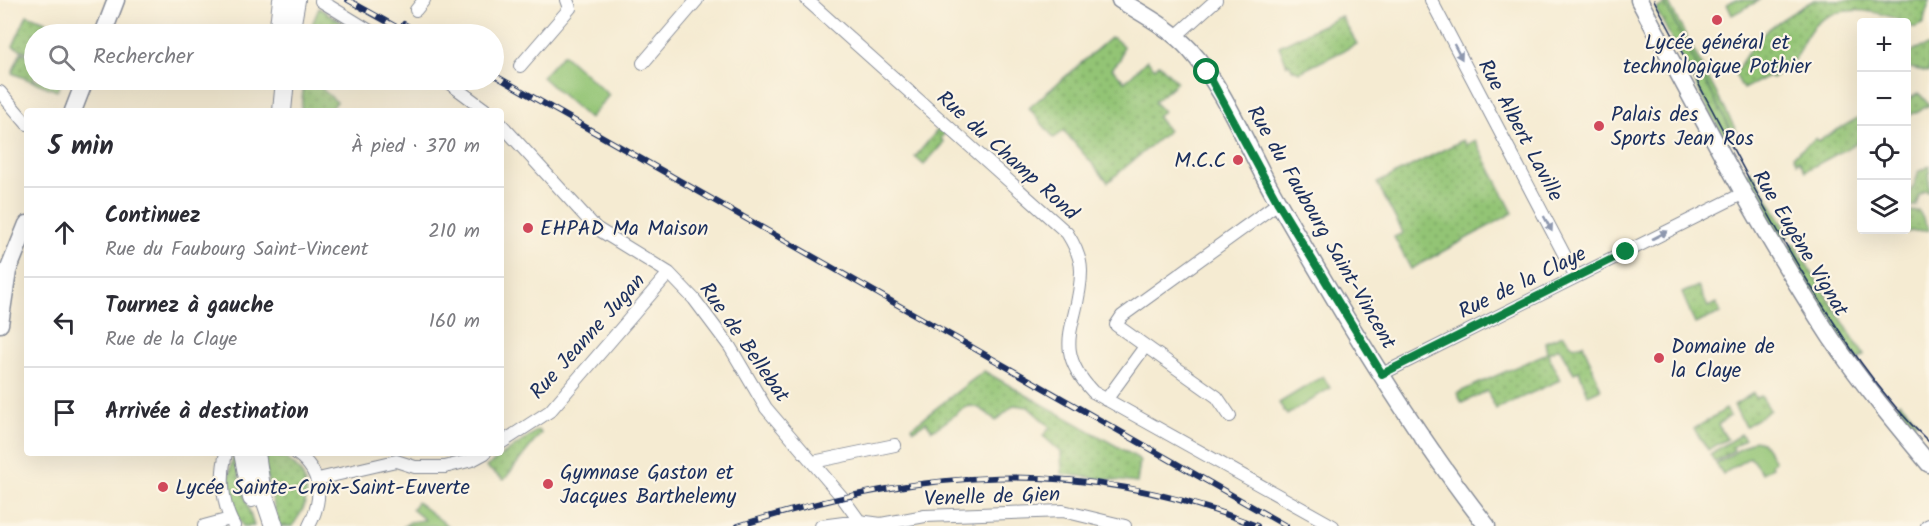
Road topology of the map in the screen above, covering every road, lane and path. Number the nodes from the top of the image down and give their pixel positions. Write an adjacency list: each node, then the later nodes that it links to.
1 (116, 0): 12 (street)
2 (282, 0): 13 (main road)
3 (296, 0): 14 (main road)
4 (567, 0): 18 (street)
5 (697, 0): 17 (street)
6 (807, 0): 38 (street, Rue du Champ Rond)
7 (1120, 0): 16 (street, Rue du Faubourg Saint-Vincent)
8 (1215, 0): 16 (street)
9 (1431, 0): 34 (street, Rue Albert Laville, one-way to 34)
10 (1639, 0): 30 (street, Rue Eugène Vignat)
11 (321, 1): 15 (street)
12 (106, 24)
13 (279, 24)
14 (292, 24)
15 (359, 24)
16 (1176, 36): 31 (street, Rue du Faubourg Saint-Vincent)
17 (643, 63)
18 (520, 66)
19 (81, 90): 24 (street)
20 (273, 90): 25 (main road)
21 (284, 90): 26 (main road)
22 (459, 90): 27 (street)
23 (0, 92): 28 (street)
24 (74, 108)
25 (271, 108)
26 (282, 108)
27 (483, 108)
28 (24, 120)
29 (504, 127): 33 (street, Rue de Bellebat)
30 (1744, 193): 34 (street, Rue de la Claye, one-way to 30); 48 (street, Rue Eugène Vignat)
31 (1278, 203): 36 (street); 37 (street, Rue du Faubourg Saint-Vincent)
32 (24, 231): 35 (street)
33 (669, 273): 40 (street, Rue Jeanne Jugan); 47 (street, Rue de Bellebat)
34 (1576, 277): 37 (street, Rue de la Claye)
35 (0, 324)
36 (1144, 348): 38 (street); 39 (street)
37 (1382, 374): 59 (street, Rue du Faubourg Saint-Vincent)
38 (1106, 400): 58 (street, Rue du Champ Rond)
39 (1230, 416)
40 (504, 441)
41 (895, 445): 47 (street)
42 (226, 456): 50 (street)
43 (243, 456): 53 (main road)
44 (256, 456): 54 (main road)
45 (299, 456): 49 (street)
46 (479, 456): 49 (street)
47 (813, 462): 51 (street, Rue de Bellebat)
48 (1929, 464)
49 (318, 479): 55 (street)
50 (232, 522): 52 (street)
51 (861, 523): 56 (street, Venelle de Gien); 57 (street, Venelle de Gien)
52 (204, 526)
53 (261, 526)
54 (274, 526)
55 (309, 526)
56 (821, 526)
57 (1125, 526)
58 (1333, 526)
59 (1487, 526)

